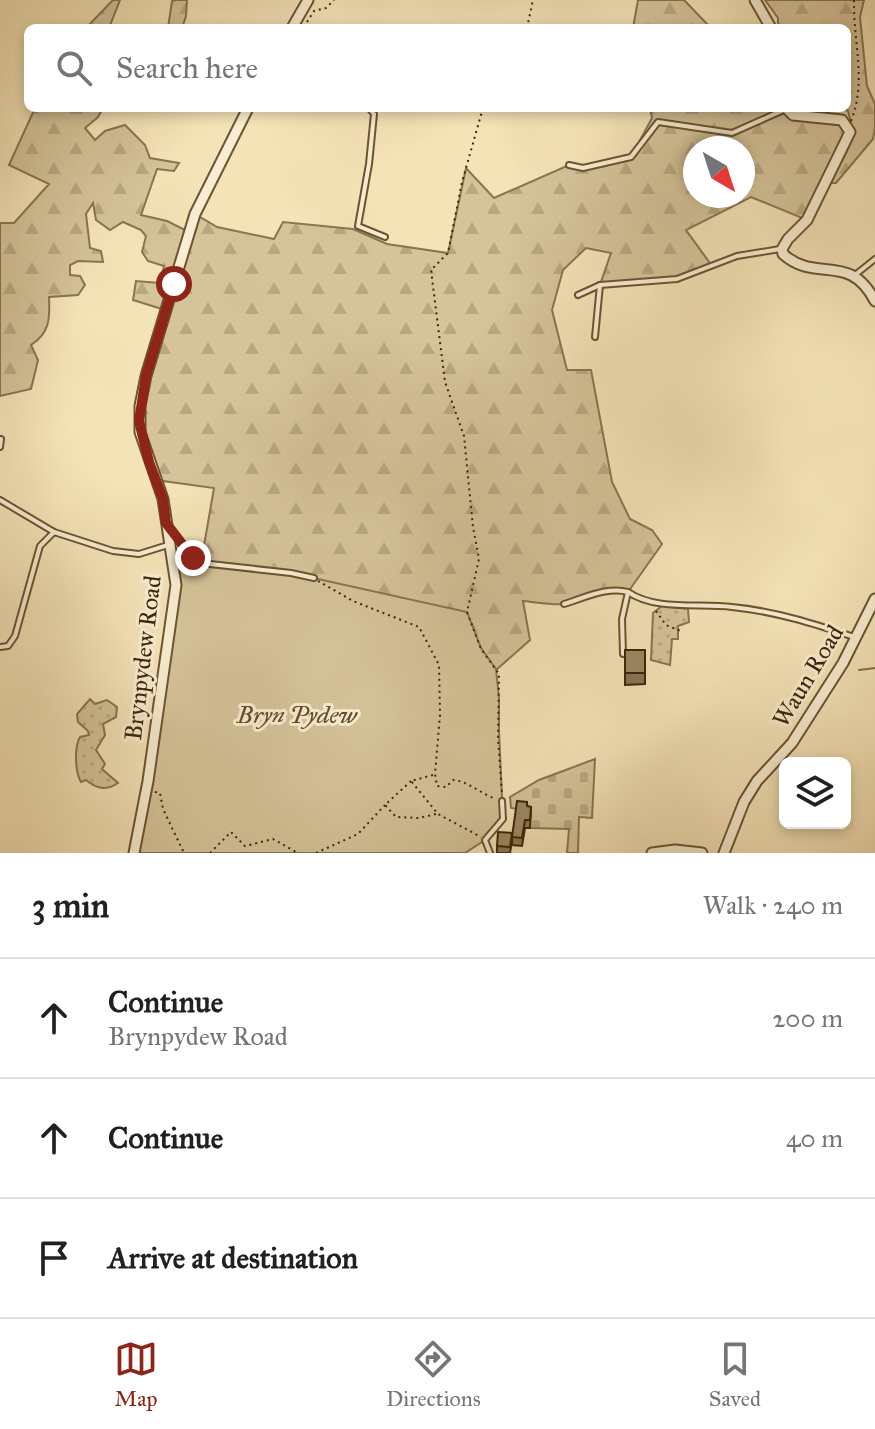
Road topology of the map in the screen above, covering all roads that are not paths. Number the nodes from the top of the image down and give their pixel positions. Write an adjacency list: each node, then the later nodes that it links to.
1 (308, 0): 3 (street)
2 (755, 0): 4 (street)
3 (294, 24)
4 (769, 24)
5 (246, 112): 21 (street, Brynpydew Road)
6 (372, 112): 10 (lane)
7 (777, 112): 9 (lane)
8 (790, 112): 11 (street)
9 (569, 165)
10 (385, 237)
11 (782, 249): 13 (street); 14 (lane)
12 (875, 259): 13 (lane)
13 (855, 275): 16 (street)
14 (600, 285): 15 (lane); 17 (lane)
15 (578, 295)
16 (875, 301)
17 (595, 337)
18 (1, 439): 19 (lane)
19 (0, 447)
20 (0, 500): 22 (lane)
21 (166, 523): 23 (street, Brynpydew Road); 24 (lane)
22 (54, 532): 23 (lane); 29 (lane)
23 (169, 544): 32 (street, Brynpydew Road)
24 (314, 578)
25 (628, 592): 27 (lane); 28 (lane); 30 (lane)
26 (875, 599): 28 (street, Waun Road)
27 (564, 604)
28 (857, 637): 36 (street, Waun Road)
29 (0, 647)
30 (623, 654)
31 (502, 801): 33 (lane)
32 (134, 853)
33 (490, 853)
34 (652, 853): 35 (street)
35 (702, 853)
36 (724, 853)

